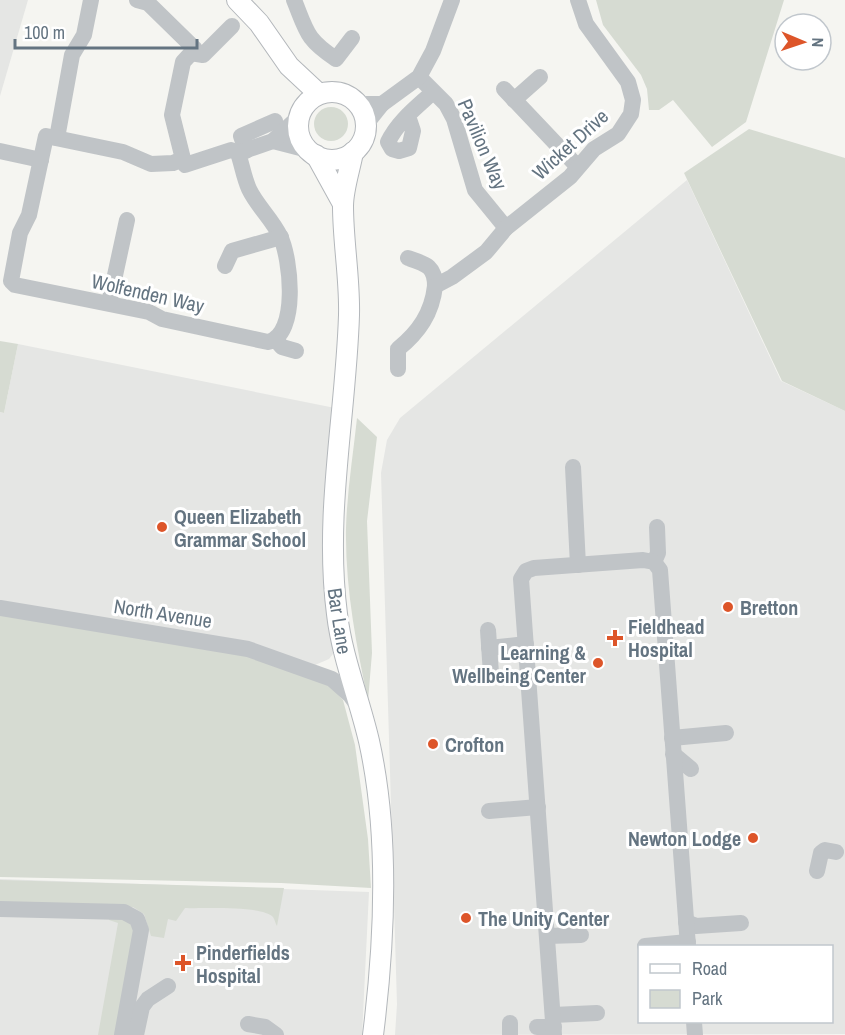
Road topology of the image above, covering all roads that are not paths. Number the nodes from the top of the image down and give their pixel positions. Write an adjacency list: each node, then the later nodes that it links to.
1 (91, 0): 21 (street)
2 (136, 0): 9 (street)
3 (237, 0): 10 (main road)
4 (578, 0): 29 (street, Wicket Drive)
5 (445, 2): 11 (street)
6 (296, 4): 8 (street)
7 (232, 26): 9 (street)
8 (352, 38)
9 (191, 53): 27 (street)
10 (289, 66): 14 (main road); 17 (main road)
11 (419, 77): 13 (street, Pavilion Way); 16 (street)
12 (540, 77): 29 (street)
13 (433, 92): 18 (street); 32 (street, Pavilion Way)
14 (319, 94): 15 (main road); 17 (main road)
15 (358, 104): 16 (street); 20 (main road)
16 (382, 104): 20 (street)
17 (301, 113): 22 (street); 26 (main road)
18 (408, 116)
19 (275, 121): 24 (street)
20 (366, 124): 25 (main road)
21 (57, 138): 27 (street); 28 (street, Wolfenden Way)
22 (273, 141): 24 (street); 26 (street)
23 (0, 152): 28 (street)
24 (242, 152): 27 (street); 33 (street)
25 (353, 152): 26 (main road); 30 (main road, Bar Lane)
26 (312, 153): 30 (main road, Bar Lane)
27 (183, 159)
28 (41, 160): 36 (street, Wolfenden Way)
29 (577, 166): 32 (street, Wicket Drive)
30 (343, 204): 50 (main road, Bar Lane)
31 (127, 220): 38 (street)
32 (506, 228): 37 (street, Wicket Drive)
33 (281, 237): 35 (street); 39 (street)
34 (408, 258): 37 (street)
35 (225, 266)
36 (6, 285): 38 (street, Wolfenden Way)
37 (435, 286): 41 (street)
38 (109, 303): 39 (street, Wolfenden Way)
39 (276, 340): 40 (street, Wolfenden Way)
40 (296, 351)
41 (398, 369)
42 (573, 467): 45 (street)
43 (657, 527): 44 (street)
44 (654, 562): 45 (street); 55 (street)
45 (578, 565): 48 (street)
46 (0, 608): 51 (street, North Avenue)
47 (488, 630): 49 (street)
48 (526, 644): 49 (street); 57 (street)
49 (489, 648): 52 (street)
50 (346, 657): 51 (street); 53 (main road, Bar Lane)
51 (316, 672): 53 (street, North Avenue)
52 (491, 674)
53 (359, 709): 75 (main road, Bar Lane)
54 (726, 733): 55 (street)
55 (673, 746): 56 (street); 62 (street)
56 (691, 769)
57 (538, 807): 58 (street); 64 (street)
58 (489, 811)
59 (836, 852): 60 (street)
60 (817, 871)
61 (0, 909): 72 (street)
62 (686, 922): 63 (street); 66 (street)
63 (741, 923)
64 (548, 936): 65 (street); 71 (street)
65 (581, 936)
66 (688, 944): 67 (street)
67 (666, 945)
68 (168, 986): 73 (street)
69 (597, 1013): 71 (street)
70 (248, 1024): 74 (street)
71 (550, 1026)
72 (122, 1035)
73 (136, 1035)
74 (276, 1035)
75 (373, 1035)

